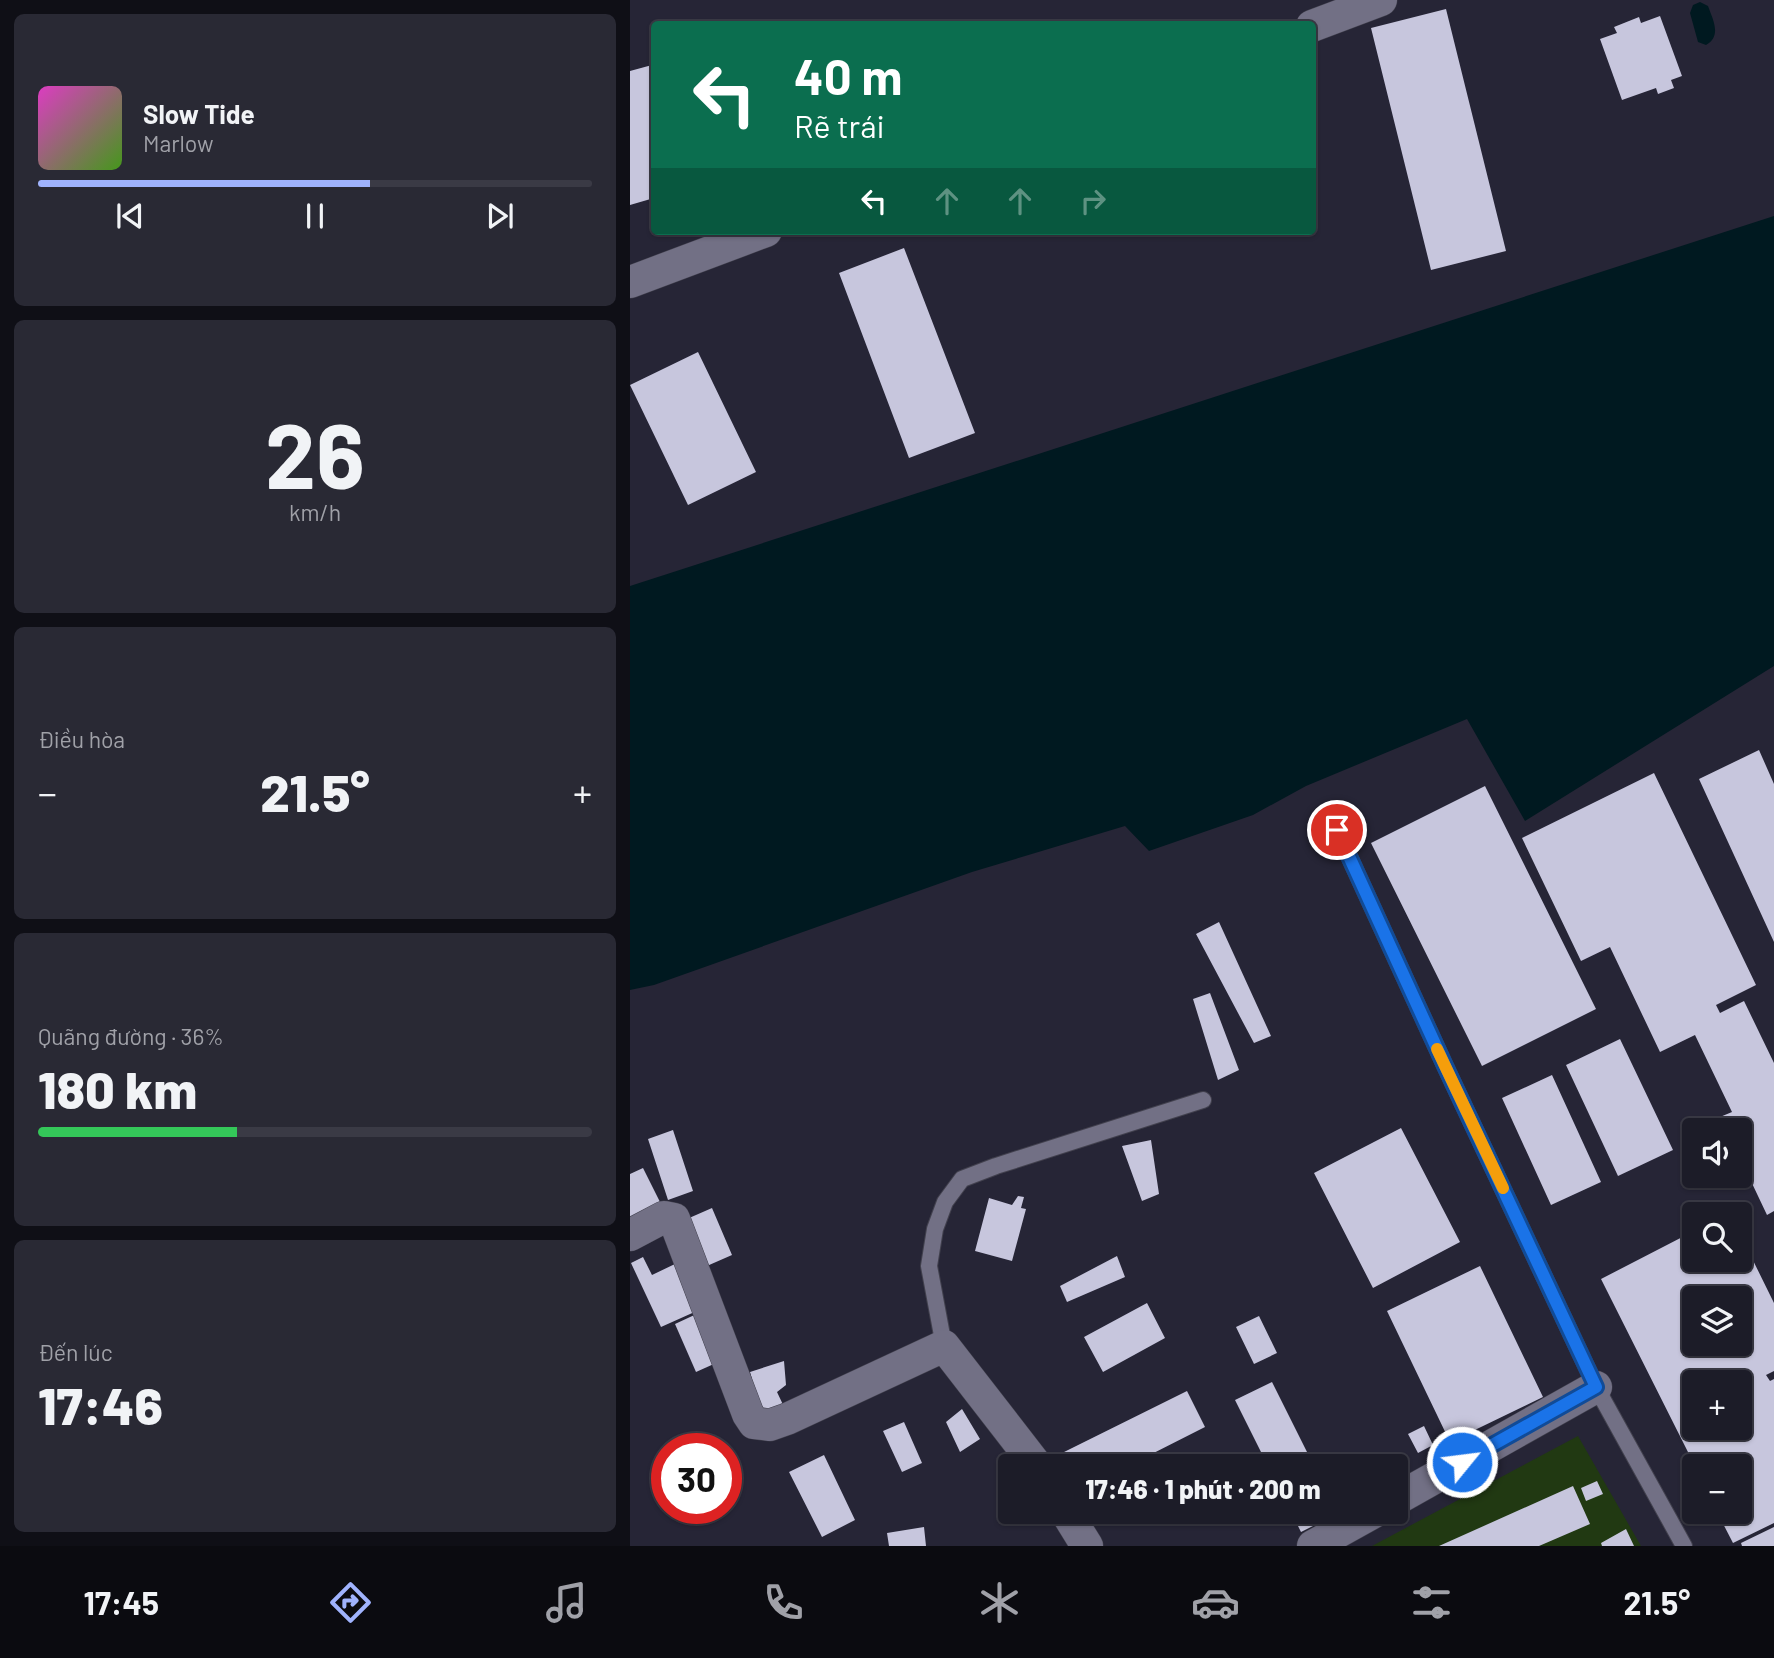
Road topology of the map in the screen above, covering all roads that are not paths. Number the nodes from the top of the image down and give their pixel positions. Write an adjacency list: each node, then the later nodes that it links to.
1 (1381, 0): 2 (street)
2 (1316, 24)
3 (755, 235): 4 (street)
4 (630, 282)
5 (1337, 830): 9 (lane)
6 (1203, 1100): 8 (lane)
7 (630, 1235): 8 (street)
8 (944, 1346): 10 (street)
9 (1596, 1387): 11 (street); 16 (lane)
10 (1028, 1454)
11 (1408, 1493)
12 (1073, 1524): 14 (street)
13 (1353, 1524): 15 (street)
14 (1087, 1546)
15 (1314, 1546)
16 (1684, 1546)

